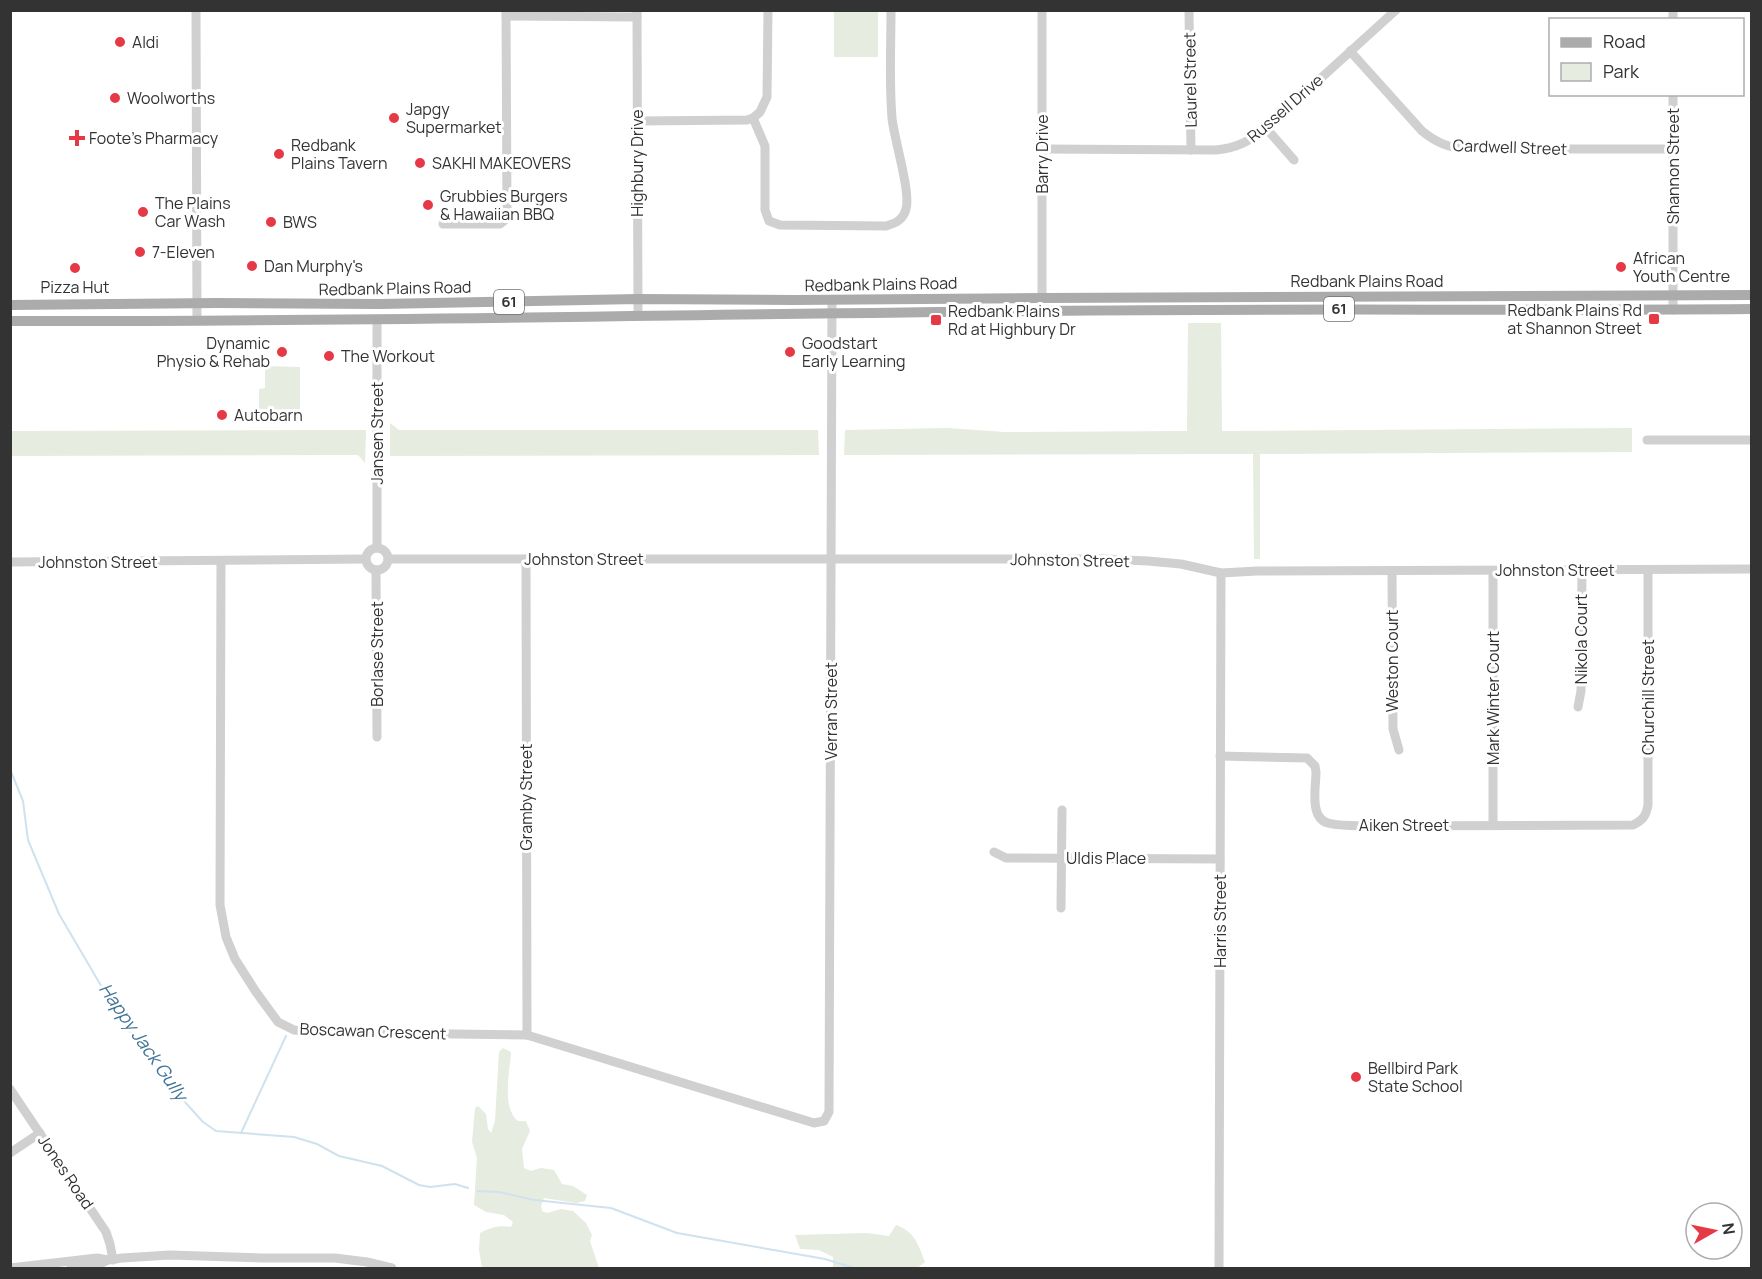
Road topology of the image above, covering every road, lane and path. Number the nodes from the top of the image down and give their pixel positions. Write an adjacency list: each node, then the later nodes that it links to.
1 (196, 10): 24 (street)
2 (768, 10): 11 (street)
3 (891, 10): 11 (street)
4 (1042, 10): 14 (street, Barry Drive)
5 (1190, 10): 16 (street, Laurel Street)
6 (1396, 10): 9 (street, Russell Drive)
7 (506, 13): 8 (street); 18 (street)
8 (637, 14): 12 (street, Highbury Drive)
9 (1350, 51): 13 (street, Russell Drive); 15 (street, Cardwell Street)
10 (1673, 96): 15 (street, Shannon Street)
11 (753, 118): 12 (street)
12 (637, 121): 22 (street, Highbury Drive)
13 (1266, 128): 16 (street, Russell Drive); 17 (street)
14 (1042, 149): 16 (street, Russell Drive); 21 (street, Barry Drive)
15 (1674, 149): 19 (street, Shannon Street)
16 (1191, 150)
17 (1294, 160)
18 (443, 224)
19 (1673, 295): 20 (main road, Redbank Plains Road / 61); 21 (main road, Redbank Plains Road / 61); 29 (street, Shannon Street)
20 (1752, 295)
21 (1042, 298): 23 (main road, Redbank Plains Road / 61)
22 (638, 299): 23 (main road, Redbank Plains Road / 61); 25 (main road, Redbank Plains Road / 61); 31 (street, Highbury Drive)
23 (832, 300): 30 (street, Verran Street)
24 (197, 304): 25 (main road, Redbank Plains Road / 61); 27 (main road, Redbank Plains Road / 61); 34 (street)
25 (380, 304): 33 (main road)
26 (10, 305): 27 (main road, Redbank Plains Road / 61)
27 (56, 305): 36 (main road)
28 (1752, 309): 29 (main road, Redbank Plains Road / 61)
29 (1673, 310): 30 (main road, Redbank Plains Road / 61)
30 (832, 313): 31 (main road, Redbank Plains Road / 61); 40 (street, Verran Street)
31 (638, 315): 33 (main road, Redbank Plains Road / 61)
32 (377, 318): 33 (main road, Redbank Plains Road / 61); 34 (main road, Redbank Plains Road / 61); 39 (street, Jansen Street)
33 (432, 318)
34 (197, 320): 36 (main road, Redbank Plains Road / 61)
35 (10, 321): 36 (main road, Redbank Plains Road / 61)
36 (122, 321)
37 (1647, 440): 38 (street)
38 (1752, 440)
39 (377, 548): 41 (street); 43 (street)
40 (832, 558): 42 (street, Johnston Street); 52 (street, Johnston Street); 66 (street, Verran Street)
41 (388, 559): 42 (street, Johnston Street); 47 (street)
42 (526, 559): 64 (street, Gramby Street)
43 (366, 560): 44 (street, Johnston Street); 47 (street)
44 (221, 561): 45 (street, Johnston Street); 64 (street, Boscawan Crescent)
45 (10, 562)
46 (1752, 569): 49 (street, Johnston Street)
47 (376, 570): 54 (street, Borlase Street)
48 (1582, 570): 49 (street, Johnston Street); 51 (street, Johnston Street); 53 (street, Nikola Court)
49 (1648, 570): 58 (street, Churchill Street)
50 (1392, 571): 51 (street, Johnston Street); 52 (street, Johnston Street); 55 (street, Weston Court)
51 (1493, 571): 59 (street, Mark Winter Court)
52 (1221, 573): 56 (street, Harris Street)
53 (1578, 707)
54 (377, 737)
55 (1399, 750)
56 (1220, 756): 59 (street, Aiken Street); 62 (street, Harris Street)
57 (1062, 810): 61 (street)
58 (1641, 821): 59 (street, Aiken Street)
59 (1493, 825)
60 (994, 852): 61 (street, Uldis Place)
61 (1061, 858): 62 (street, Uldis Place); 63 (street)
62 (1220, 859): 77 (street, Harris Street)
63 (1061, 908)
64 (526, 1035): 66 (street, Boscawan Crescent)
65 (10, 1089): 67 (street, Jones Road)
66 (824, 1121)
67 (40, 1133): 68 (street); 70 (street, Jones Road)
68 (10, 1153)
69 (335, 1258): 70 (street); 71 (street); 74 (street); 75 (street)
70 (110, 1260): 72 (street); 73 (street)
71 (365, 1265): 76 (street)
72 (10, 1268)
73 (70, 1269)
74 (329, 1269)
75 (338, 1269)
76 (392, 1269)
77 (1219, 1269)

